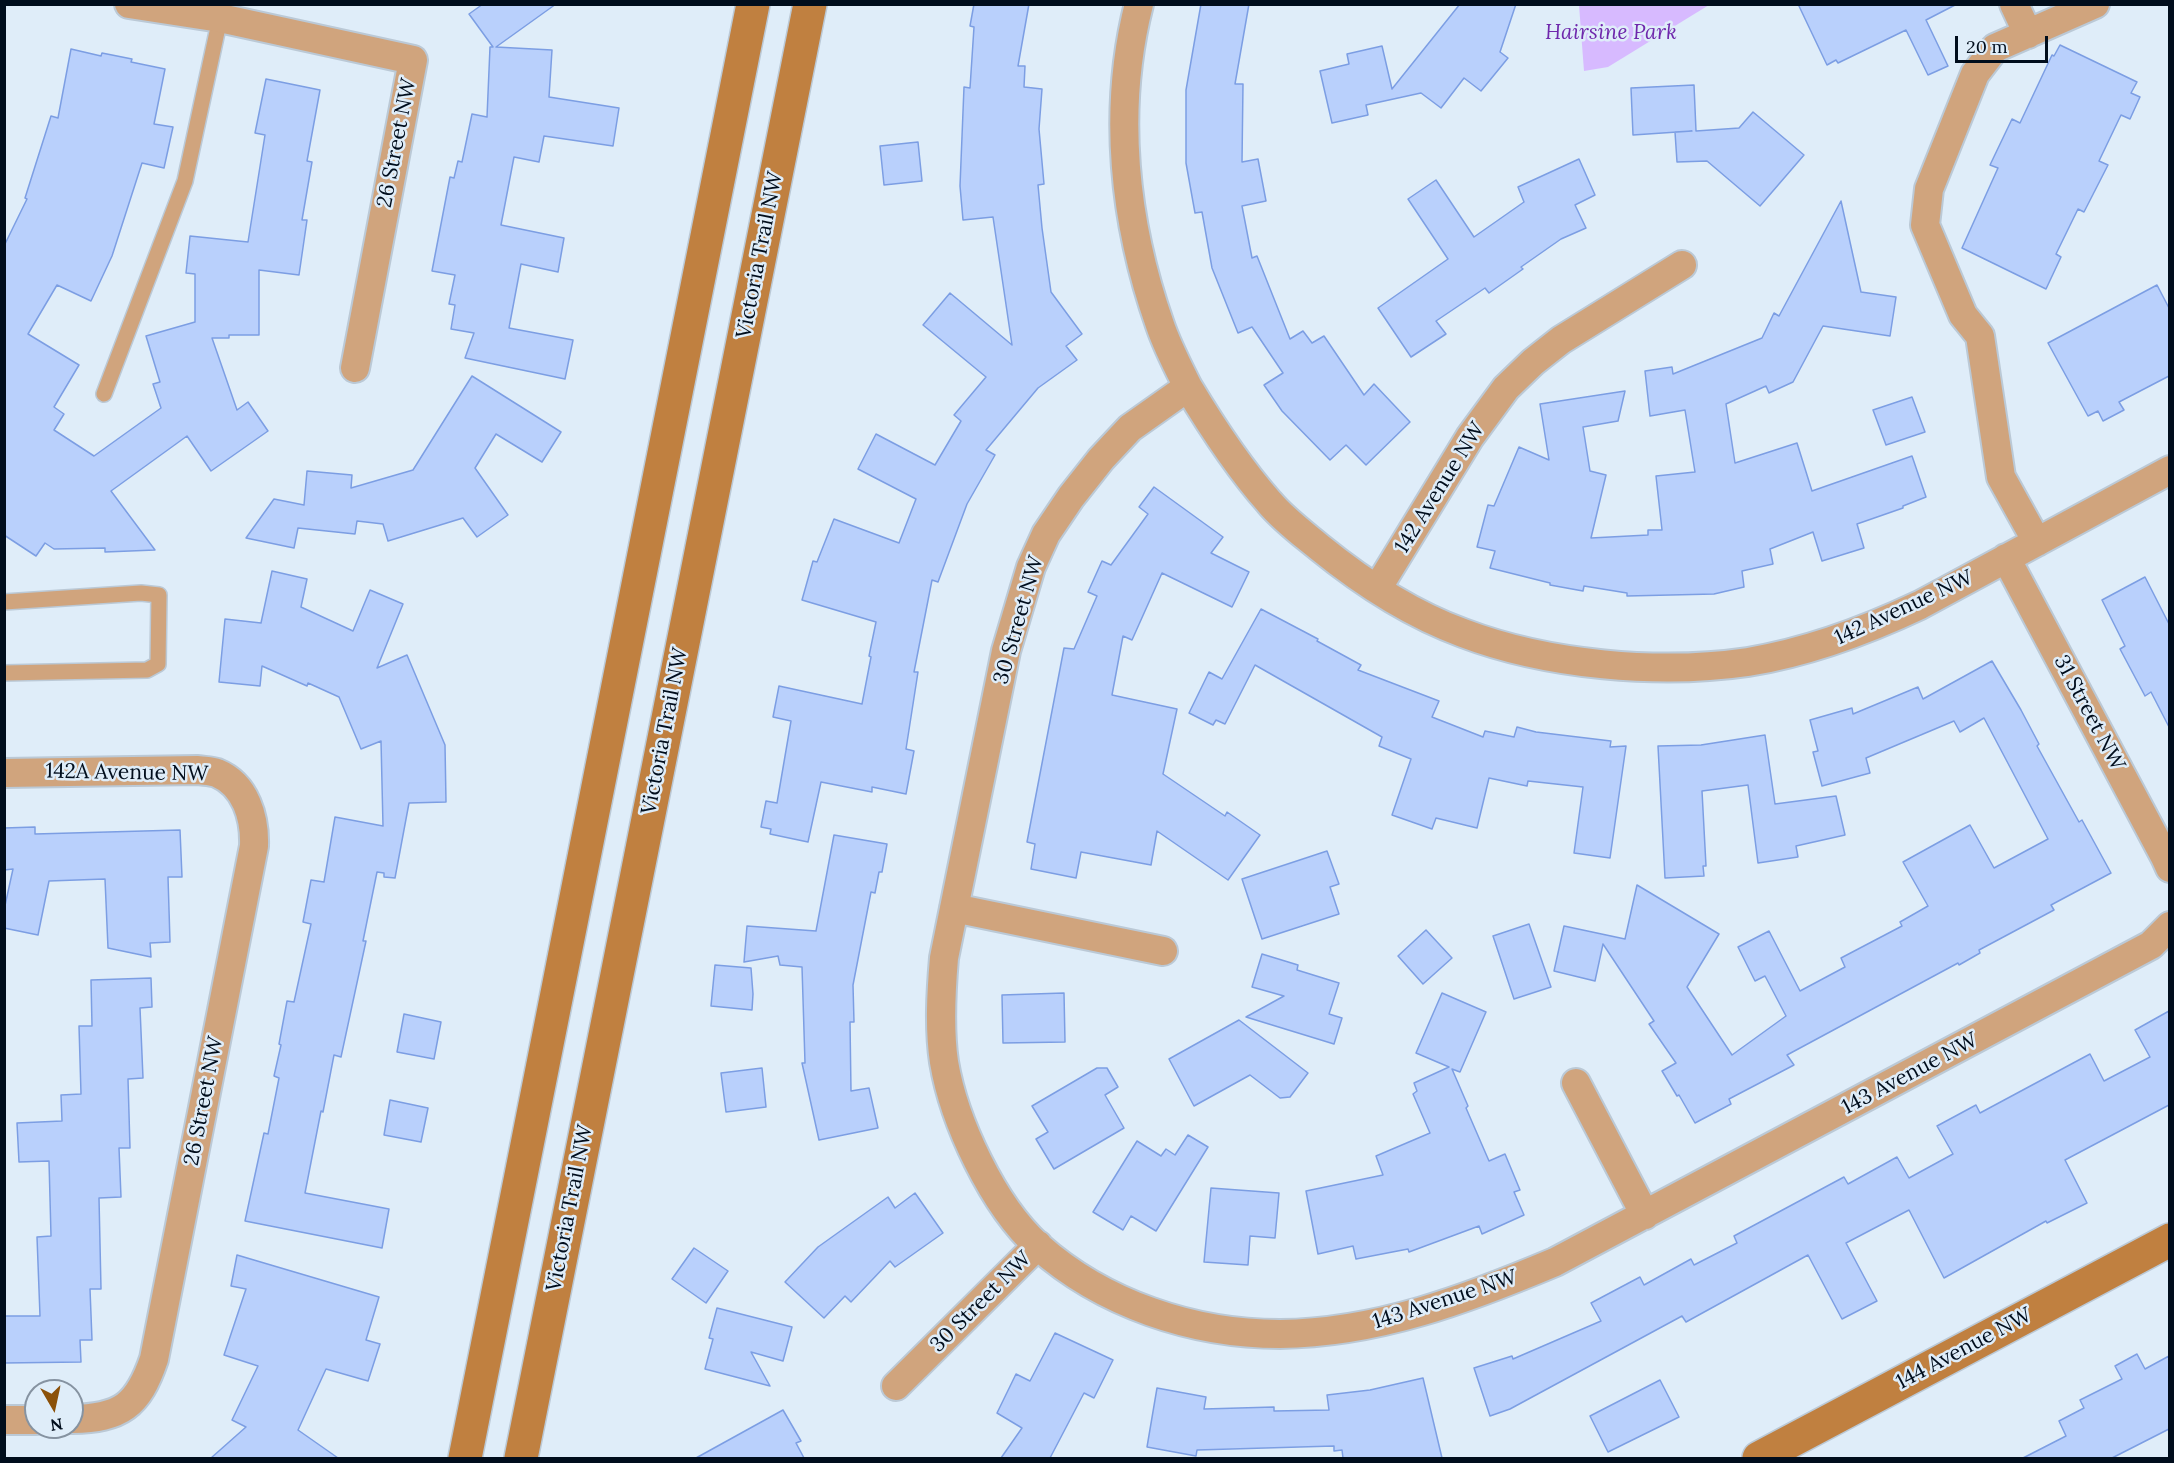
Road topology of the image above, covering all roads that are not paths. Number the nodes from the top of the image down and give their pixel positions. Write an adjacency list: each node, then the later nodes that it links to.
1 (129, 4): 7 (street, 26 Street NW)
2 (753, 4): 29 (main road)
3 (810, 4): 30 (main road, Victoria Trail NW)
4 (1139, 4): 11 (street)
5 (2013, 4): 8 (street)
6 (2095, 4): 8 (street)
7 (220, 18): 10 (street, 26 Street NW); 12 (lane)
8 (2028, 33): 14 (street)
9 (1682, 265): 16 (street, 142 Avenue NW)
10 (355, 368)
11 (1188, 387): 16 (street, 142 Avenue NW); 22 (street, 30 Street NW)
12 (104, 394)
13 (2167, 476): 14 (street, 142 Avenue NW)
14 (2037, 542): 15 (street, 142 Avenue NW)
15 (2006, 558): 16 (street, 142 Avenue NW); 21 (street, 31 Street NW)
16 (1377, 589)
17 (4, 602): 18 (lane)
18 (4, 673)
19 (4, 773): 20 (street, 142A Avenue NW)
20 (242, 794): 32 (street, 26 Street NW)
21 (2169, 868)
22 (954, 908): 24 (street); 28 (street, 30 Street NW)
23 (2169, 926): 26 (street, 143 Avenue NW)
24 (1163, 951)
25 (1576, 1083): 26 (street)
26 (1645, 1215): 28 (street, 143 Avenue NW)
27 (2169, 1240): 39 (main road, 144 Avenue NW)
28 (1038, 1245): 31 (street, 30 Street NW)
29 (483, 1366): 35 (main road); 36 (main road)
30 (536, 1374): 37 (main road, Victoria Trail NW); 38 (main road)
31 (896, 1386)
32 (84, 1418)
33 (4, 1420): 34 (street)
34 (24, 1420)
35 (443, 1458)
36 (465, 1458)
37 (521, 1458)
38 (543, 1458)
39 (1759, 1458)

